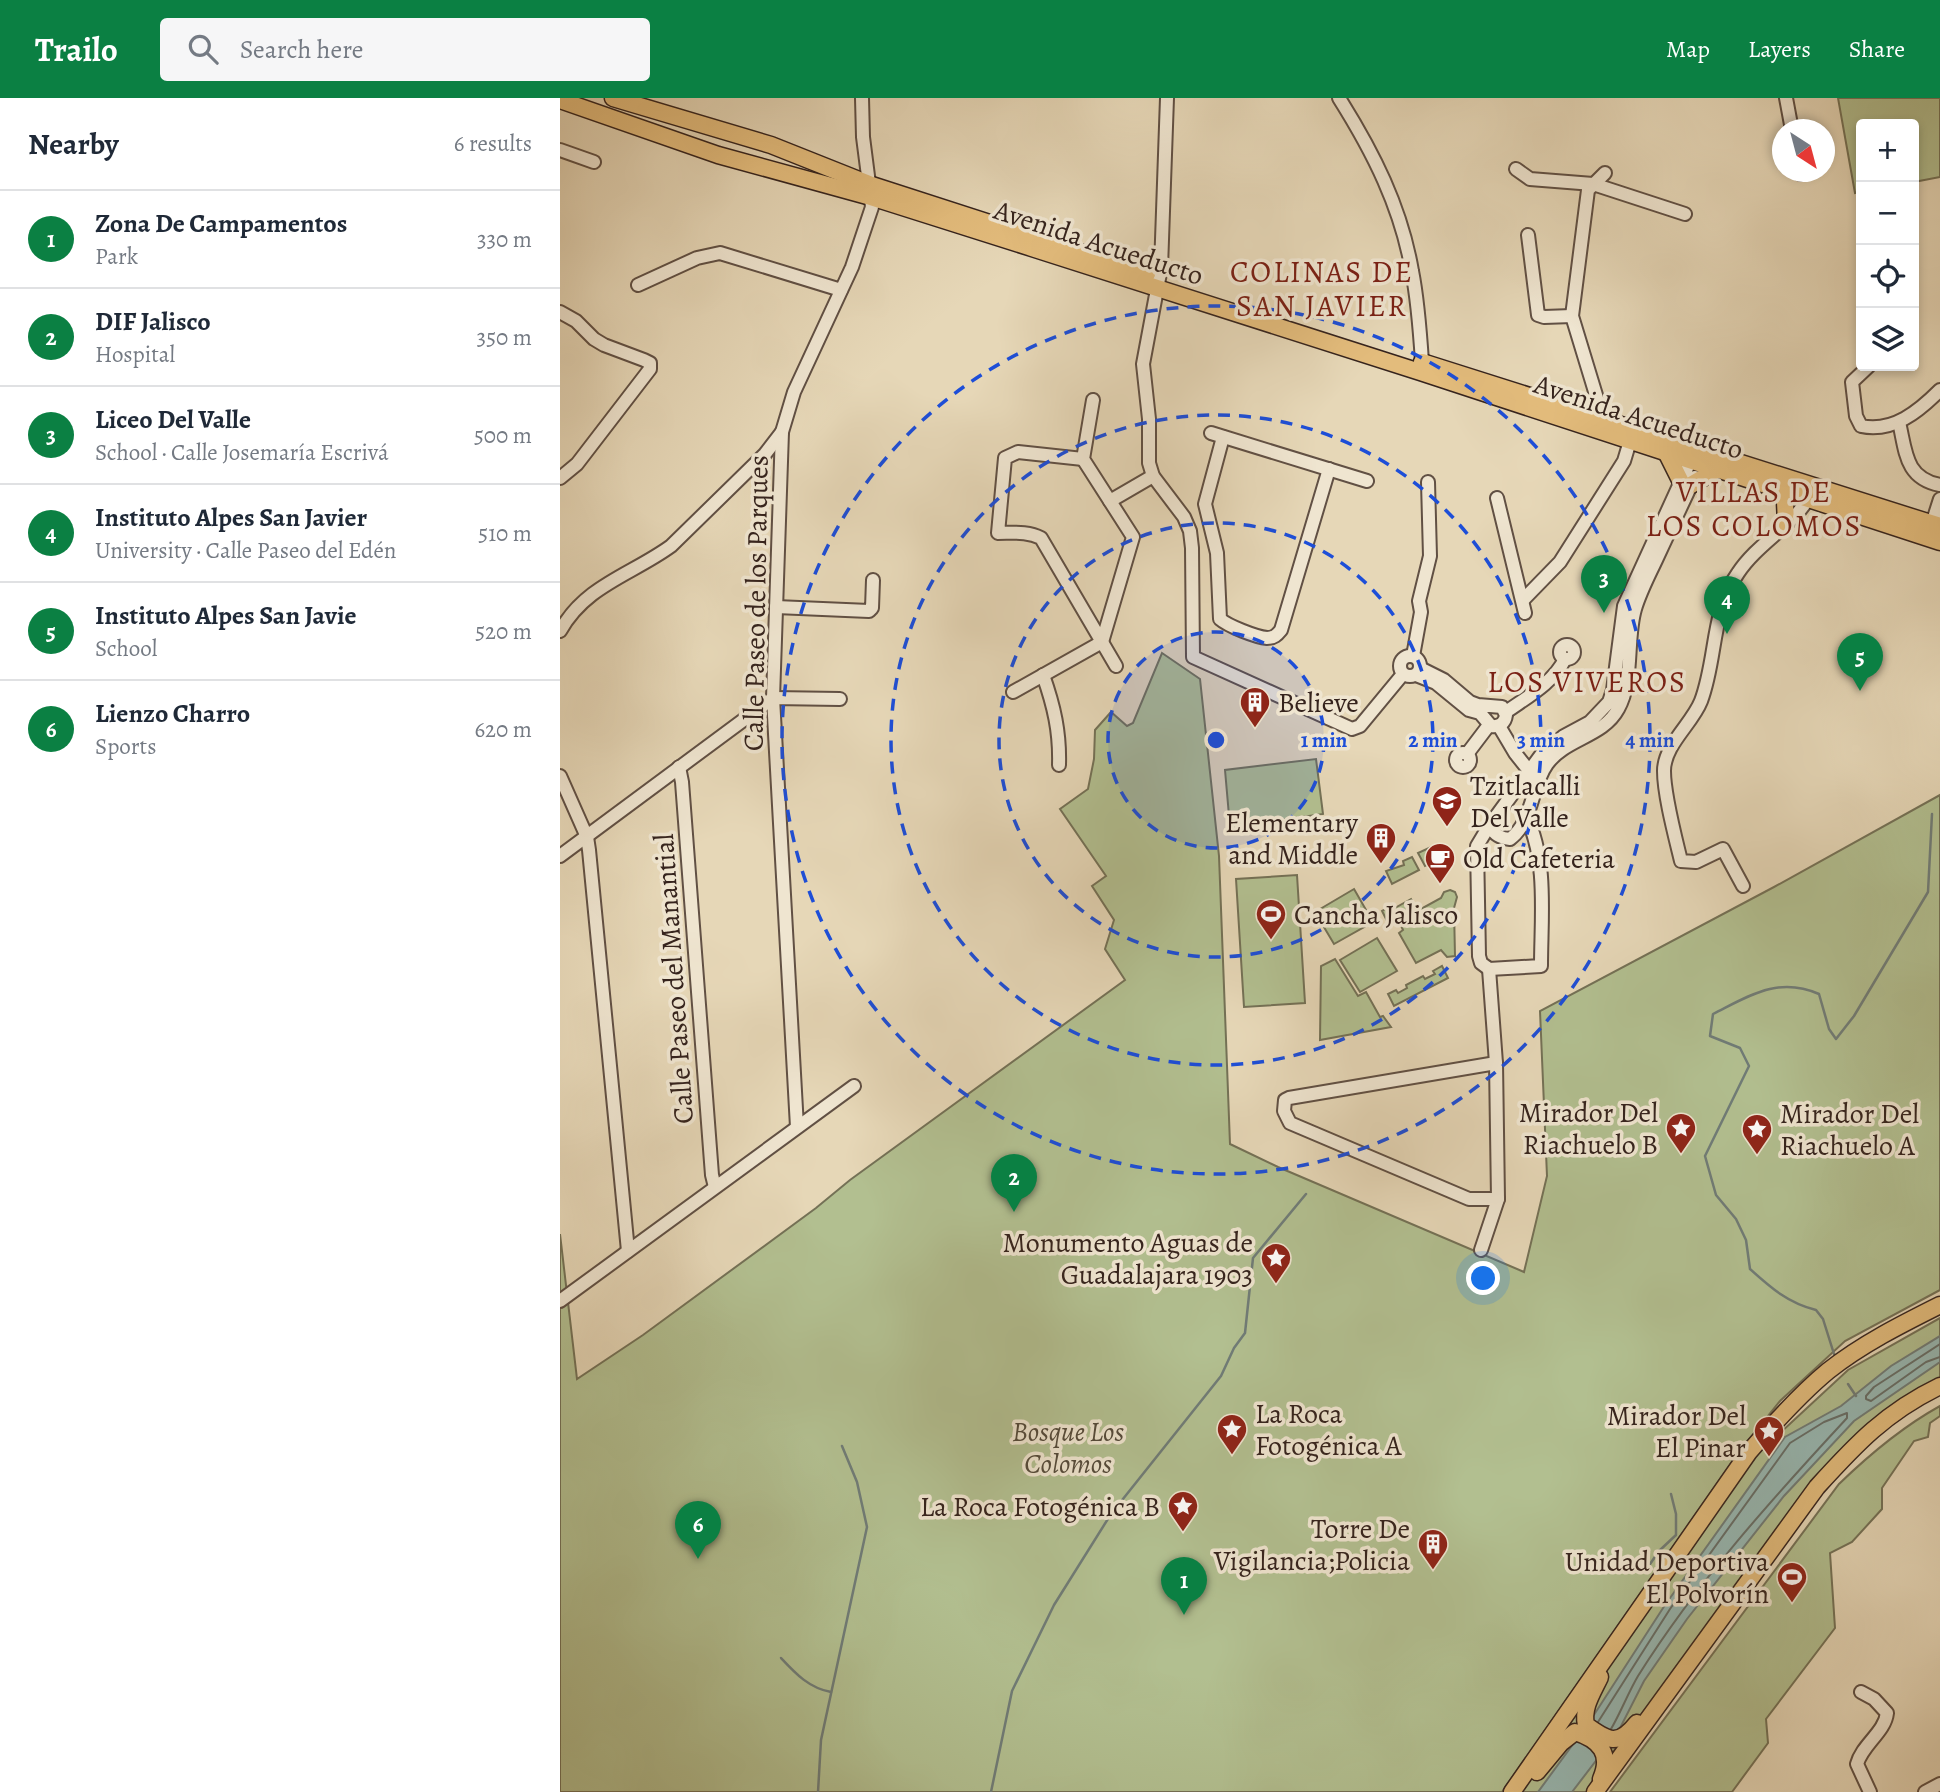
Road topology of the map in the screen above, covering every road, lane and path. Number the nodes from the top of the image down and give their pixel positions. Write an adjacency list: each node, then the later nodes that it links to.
1 (613, 98): 13 (main road, Avenida Acueducto)
2 (862, 98): 13 (street, Calle Paseo de los Parques)
3 (1167, 98): 16 (street)
4 (1339, 98): 21 (street)
5 (1786, 98): 7 (street)
6 (560, 100): 13 (main road, Avenida Acueducto)
7 (1790, 119)
8 (560, 150): 9 (street)
9 (594, 162)
10 (1516, 169): 12 (street)
11 (1605, 173): 12 (street)
12 (1593, 184): 14 (street); 20 (street)
13 (870, 191): 16 (main road, Avenida Acueducto); 18 (street, Calle Paseo de los Parques)
14 (1685, 214)
15 (1528, 235): 20 (street)
16 (1158, 283): 21 (main road, Avenida Acueducto); 34 (street)
17 (638, 285): 18 (street)
18 (842, 290): 27 (street, Calle Paseo de los Parques)
19 (560, 312): 35 (street)
20 (1572, 316): 26 (street)
21 (1421, 367): 26 (main road, Avenida Acueducto)
22 (1864, 371): 25 (street)
23 (1940, 390): 25 (street)
24 (1093, 400): 31 (street)
25 (1899, 422): 39 (street)
26 (1612, 425): 28 (main road, Avenida Acueducto); 30 (main road, Avenida Acueducto)
27 (782, 432): 51 (street, Calle Paseo de los Parques); 52 (street)
28 (1630, 441): 29 (main road, Avenida Acueducto); 41 (street)
29 (1668, 454): 30 (main road, Avenida Acueducto); 38 (main road)
30 (1699, 456): 33 (main road, Avenida Acueducto); 38 (street); 48 (main road, Avenida Acueducto)
31 (1083, 459): 44 (street); 53 (street)
32 (1329, 469): 36 (street); 45 (street); 45 (street)
33 (1718, 470): 38 (main road); 40 (main road, Avenida Acueducto)
34 (1153, 476): 44 (street); 46 (street)
35 (560, 478)
36 (1367, 481)
37 (1428, 482): 54 (street)
38 (1686, 484): 66 (street)
39 (1940, 485)
40 (1780, 490): 42 (main road, Avenida Acueducto); 47 (main road)
41 (1497, 498)
42 (1808, 499): 47 (street); 49 (main road, Avenida Acueducto)
43 (1940, 499): 48 (street)
44 (1111, 501): 53 (street)
45 (1207, 515): 46 (street)
46 (1186, 522): 57 (street)
47 (1786, 523): 72 (street)
48 (1936, 525)
49 (1940, 542)
50 (873, 580): 51 (street)
51 (776, 607): 60 (street, Calle Paseo de los Parques)
52 (560, 631)
53 (1102, 642): 56 (street); 58 (street)
54 (1412, 656): 57 (street); 57 (street)
55 (1565, 659): 62 (street)
56 (1116, 666)
57 (1413, 672): 62 (street); 62 (street)
58 (1043, 675): 59 (street); 64 (street)
59 (1013, 692)
60 (773, 698): 61 (street); 65 (street); 76 (street, Calle Paseo de los Parques)
61 (840, 699)
62 (1500, 719): 63 (street); 66 (street)
63 (1467, 754)
64 (1059, 765)
65 (680, 767): 70 (street); 77 (street, Calle Paseo del Manantial)
66 (1535, 774): 68 (street); 69 (street)
67 (560, 776): 70 (street)
68 (1526, 816): 69 (street); 73 (street)
69 (1489, 827): 73 (street)
70 (587, 837): 71 (street); 80 (street)
71 (560, 856)
72 (1743, 886)
73 (1489, 969): 74 (street)
74 (1496, 1063): 78 (street); 78 (street)
75 (854, 1086): 76 (street)
76 (797, 1127): 77 (street)
77 (715, 1187): 80 (street)
78 (1498, 1199): 79 (street)
79 (1481, 1250)
80 (628, 1251): 81 (street)
81 (560, 1301)
82 (1940, 1305): 84 (main road)
83 (1940, 1386): 85 (main road)
84 (1612, 1646): 85 (main road); 89 (main road)
85 (1686, 1669): 90 (main road)
86 (1861, 1692): 88 (street)
87 (1940, 1784): 91 (street)
88 (1867, 1787)
89 (1514, 1788): 90 (main road)
90 (1594, 1792)
91 (1925, 1792)

